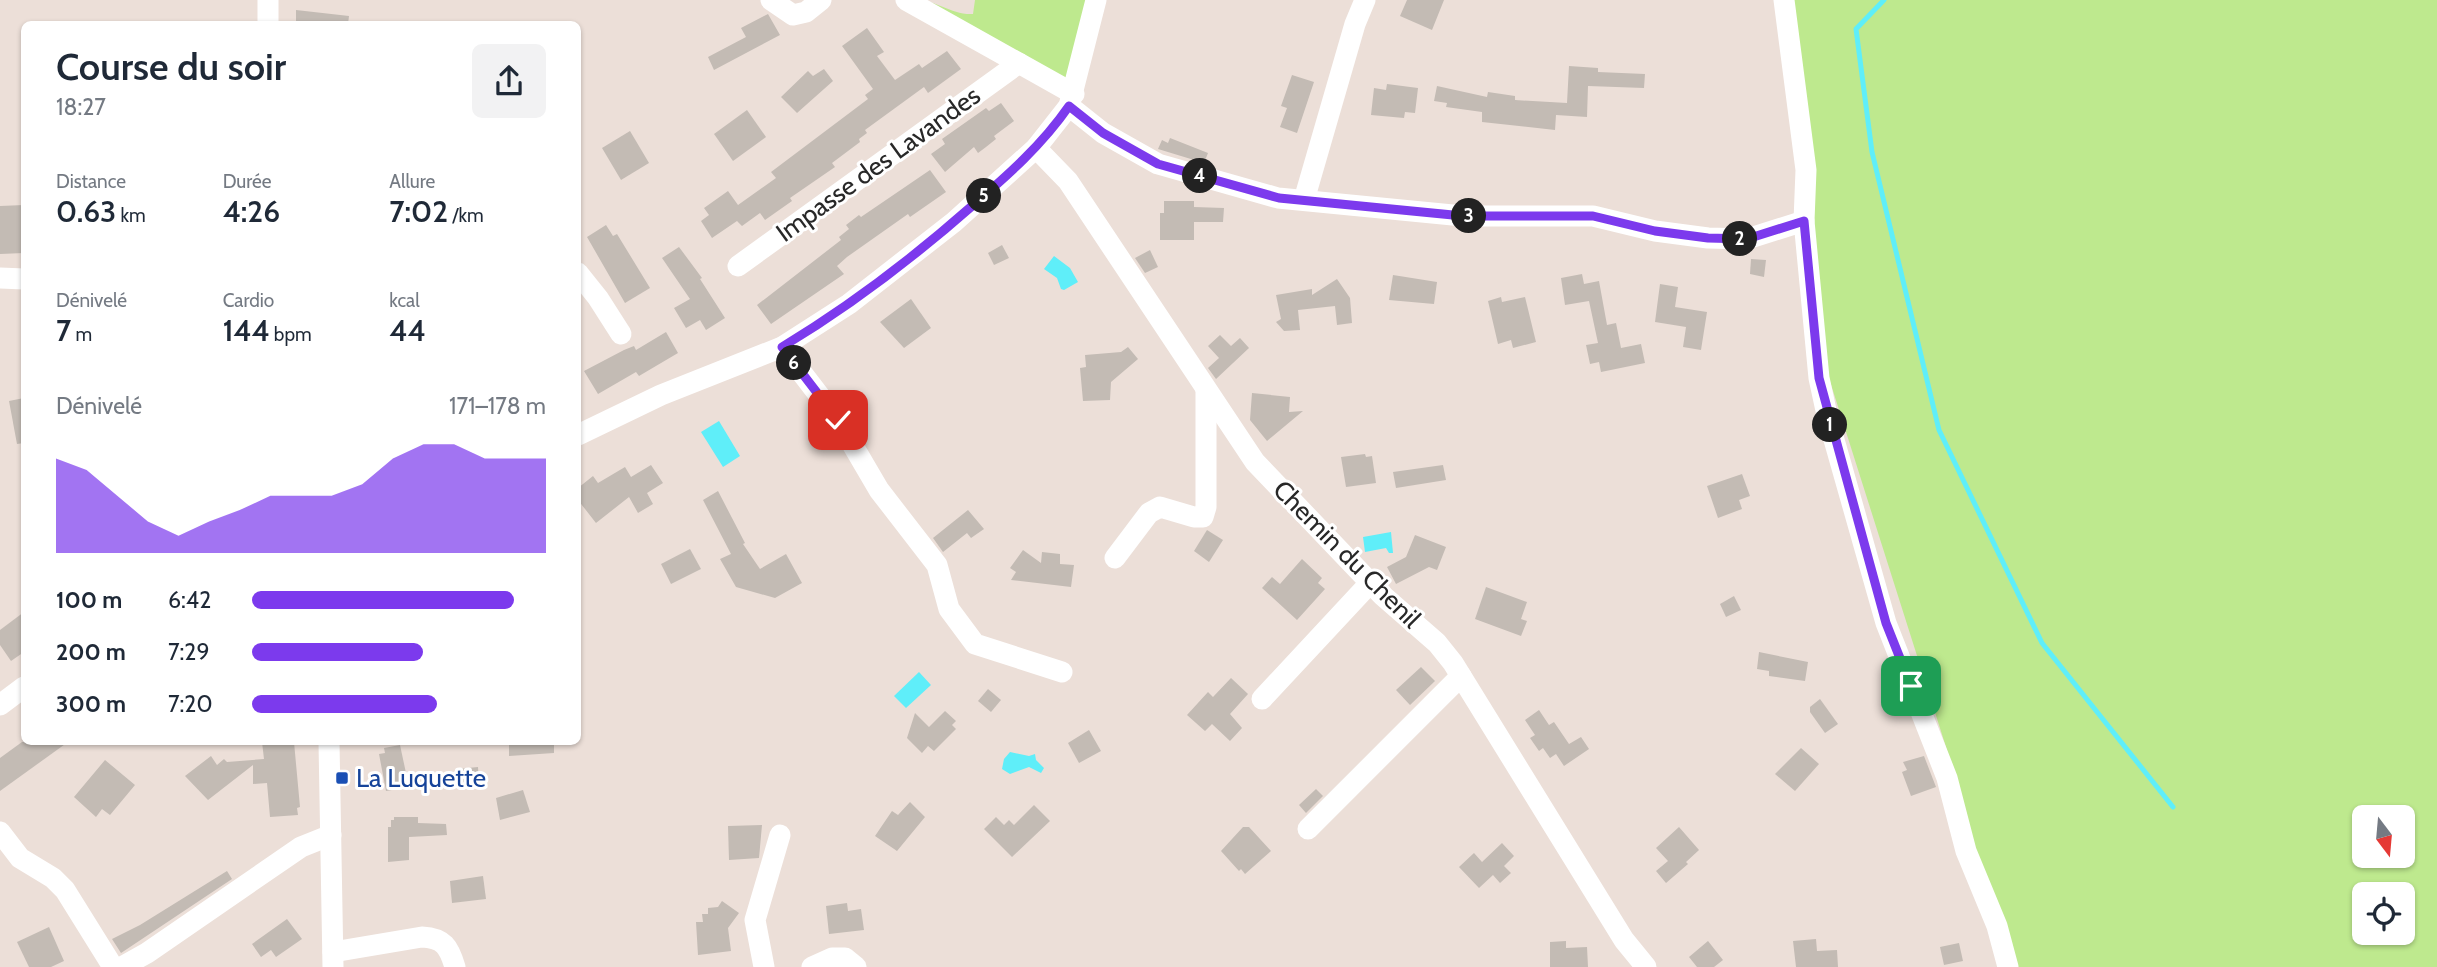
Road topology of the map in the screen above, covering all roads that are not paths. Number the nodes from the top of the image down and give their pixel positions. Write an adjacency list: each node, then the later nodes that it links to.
1 (268, 0): 8 (street)
2 (771, 0): 3 (street)
3 (821, 0)
4 (906, 0): 9 (street)
5 (1096, 0): 10 (street)
6 (1365, 0): 12 (street)
7 (1784, 0): 13 (street)
8 (268, 21)
9 (1019, 63): 10 (street); 14 (street, Impasse des Lavandes)
10 (1072, 100): 11 (street); 12 (street)
11 (1036, 148): 19 (street); 20 (street, Chemin du Chenil)
12 (1304, 200): 13 (street)
13 (1804, 221): 42 (street)
14 (738, 265)
15 (581, 277): 18 (street)
16 (0, 278): 17 (street)
17 (21, 279)
18 (621, 334)
19 (782, 347): 21 (street); 24 (street)
20 (1206, 390): 22 (street); 23 (street, Chemin du Chenil)
21 (581, 434)
22 (1115, 558)
23 (1370, 583): 25 (street, Chemin du Chenil); 27 (street)
24 (1062, 673)
25 (1461, 676): 30 (street); 41 (street, Chemin du Chenil)
26 (21, 689): 28 (street)
27 (1262, 699)
28 (0, 705)
29 (330, 745): 32 (street)
30 (1308, 829)
31 (0, 832): 35 (street)
32 (331, 835): 34 (street); 36 (street)
33 (780, 835): 38 (street)
34 (333, 959): 37 (street)
35 (113, 967)
36 (122, 967)
37 (455, 967)
38 (764, 967)
39 (812, 967): 40 (street)
40 (856, 967)
41 (1646, 967)
42 (2008, 967)

